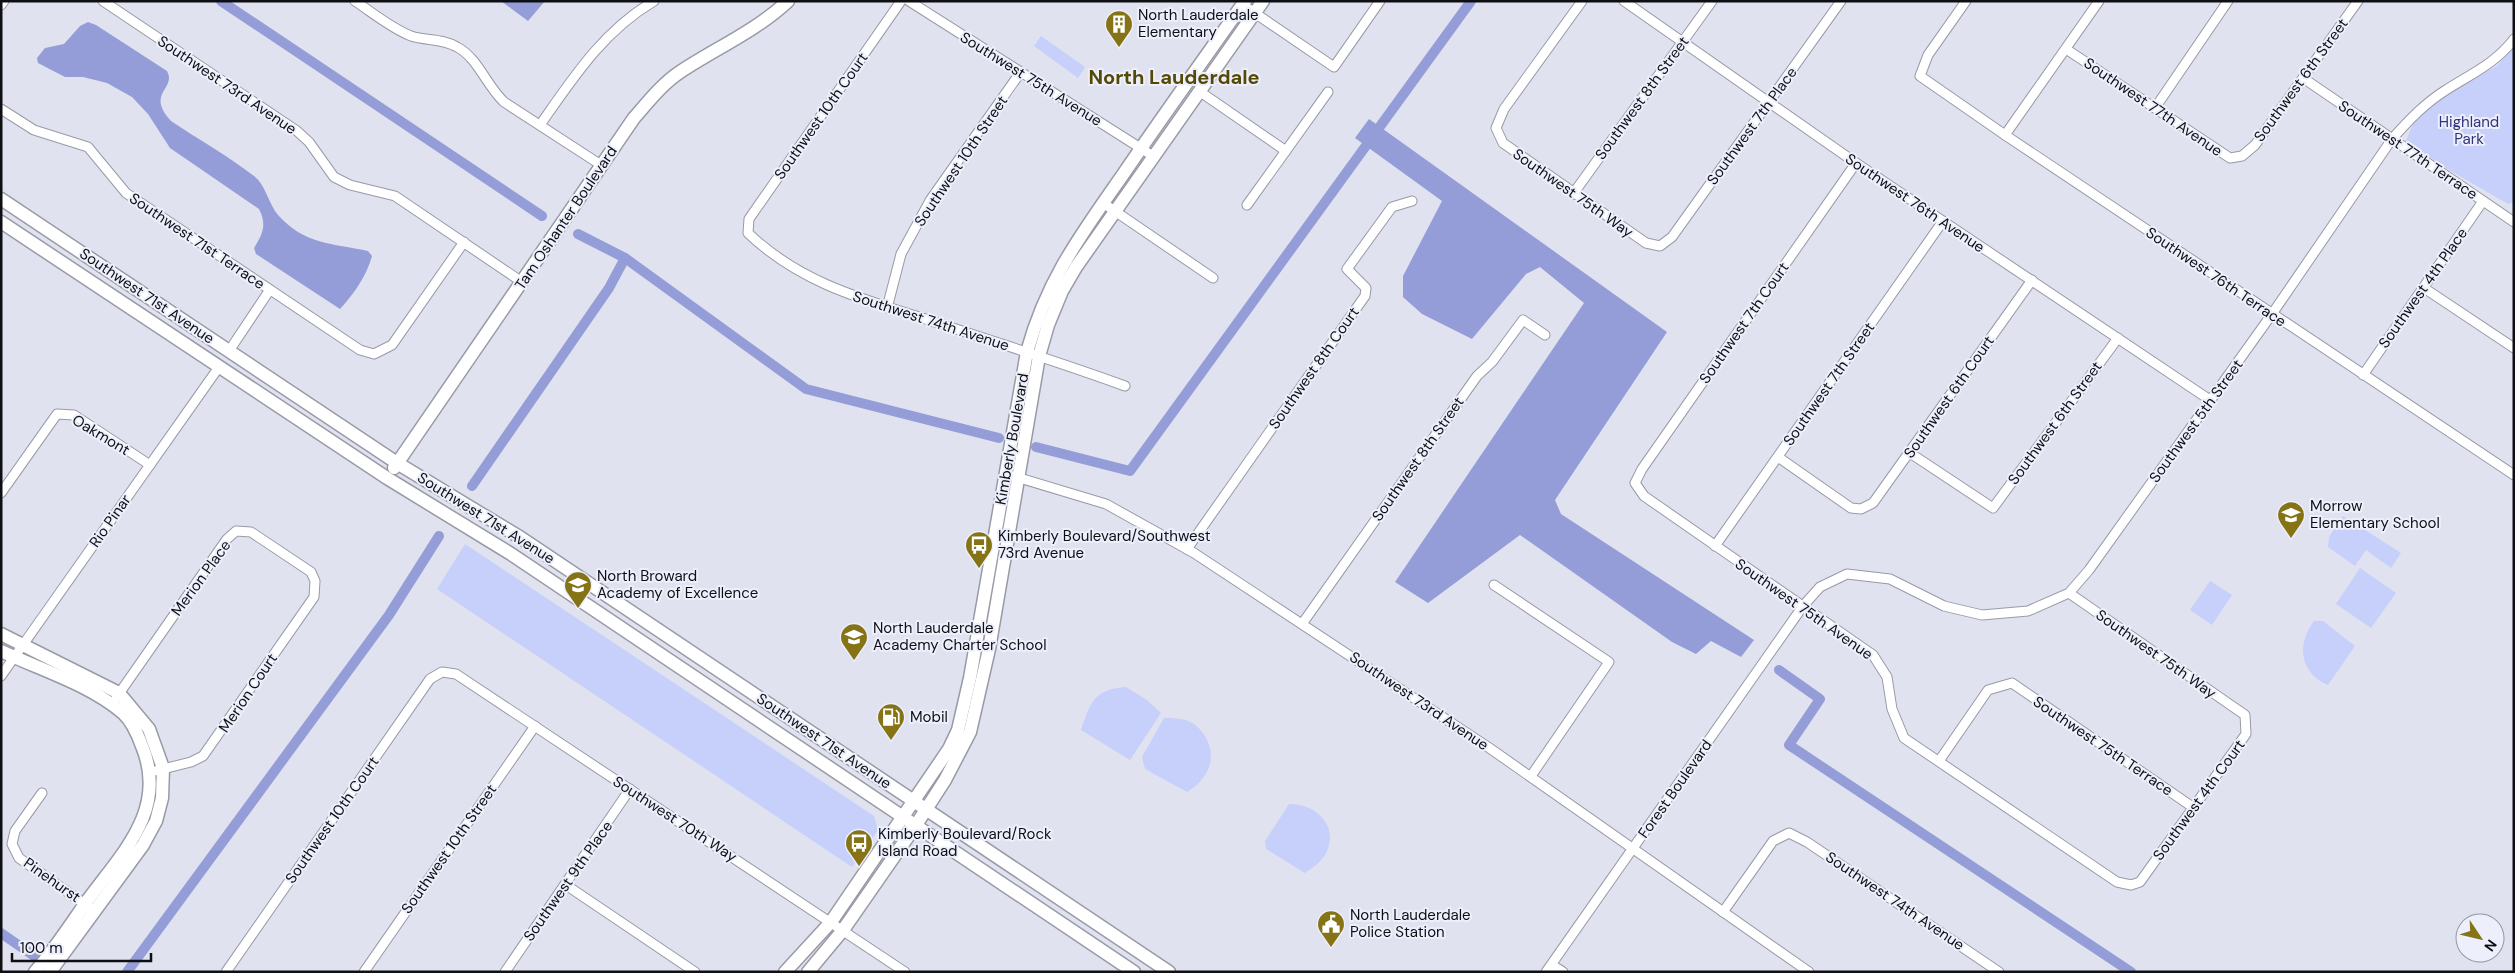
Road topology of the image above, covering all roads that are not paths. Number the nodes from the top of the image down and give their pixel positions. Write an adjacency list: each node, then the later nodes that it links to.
1 (4, 1): 19 (street)
2 (103, 1): 53 (street, Southwest 73rd Avenue)
3 (355, 1): 31 (street)
4 (654, 1): 31 (street)
5 (788, 1): 39 (street, Tam Oshanter Boulevard)
6 (901, 1): 52 (street, Southwest 10th Court)
7 (909, 1): 24 (street, Southwest 75th Avenue)
8 (1263, 1): 20 (street, Kimberly Boulevard)
9 (1380, 1): 20 (street)
10 (1582, 1): 40 (street, Southwest 75th Way)
11 (1624, 1): 22 (street, Southwest 76th Avenue)
12 (1712, 1): 22 (street, Southwest 8th Street)
13 (1841, 1): 28 (street, Southwest 7th Place)
14 (1966, 1): 32 (street, Southwest 76th Terrace)
15 (2099, 1): 23 (street)
16 (2228, 1): 29 (street)
17 (2358, 1): 25 (street, Southwest 6th Street)
18 (1244, 3): 20 (street); 34 (street, Kimberly Boulevard)
19 (1, 5)
20 (1255, 13): 26 (street, Kimberly Boulevard)
21 (2514, 39): 33 (street, Southwest 5th Street)
22 (1682, 42): 28 (street, Southwest 76th Avenue); 40 (street, Southwest 8th Street)
23 (2066, 49): 29 (street, Southwest 77th Avenue); 32 (street)
24 (1020, 73): 34 (street, Southwest 75th Avenue); 60 (street, Southwest 10th Street)
25 (2304, 78): 33 (street, Southwest 77th Terrace); 37 (street, Southwest 6th Street)
26 (1199, 91): 35 (street); 36 (street, Kimberly Boulevard)
27 (1328, 92): 35 (street)
28 (1768, 103): 38 (street, Southwest 76th Avenue); 54 (street, Southwest 7th Place)
29 (2155, 108): 37 (street, Southwest 77th Avenue)
30 (1, 109): 59 (street, Southwest 71st Terrace)
31 (540, 125): 39 (street)
32 (2005, 135): 61 (street, Southwest 76th Terrace)
33 (2392, 140): 43 (street, Southwest 77th Terrace); 61 (street, Southwest 5th Street)
34 (1140, 148): 36 (street, Southwest 75th Avenue); 44 (street, Kimberly Boulevard)
35 (1286, 151): 46 (street)
36 (1153, 156): 47 (street, Kimberly Boulevard)
37 (2242, 156)
38 (1856, 163): 49 (street, Southwest 76th Avenue); 80 (street, Southwest 7th Court)
39 (601, 166): 57 (street, Tam Oshanter Boulevard)
40 (1573, 194): 54 (street, Southwest 75th Way)
41 (1, 198): 48 (street, Southwest 71st Avenue)
42 (1412, 201): 83 (street, Southwest 8th Court)
43 (2483, 201): 51 (street, Southwest 77th Terrace); 58 (street, Southwest 4th Place)
44 (1103, 203): 47 (street); 67 (street, Kimberly Boulevard)
45 (1, 204): 48 (street)
46 (1247, 205)
47 (1114, 211): 55 (street); 67 (street, Kimberly Boulevard)
48 (21, 212): 66 (street, Southwest 71st Avenue)
49 (1943, 221): 56 (street, Southwest 76th Avenue); 74 (street, Southwest 7th Street)
50 (1, 222): 65 (street, Southwest 71st Avenue)
51 (2514, 222)
52 (748, 233): 60 (street, Southwest 74th Avenue)
53 (464, 242): 57 (street, Southwest 73rd Avenue); 59 (street, Southwest 71st Terrace)
54 (1660, 246)
55 (1213, 278)
56 (2032, 280): 63 (street, Southwest 76th Avenue); 73 (street, Southwest 6th Court)
57 (522, 282): 75 (street, Tam Oshanter Boulevard)
58 (2424, 288): 64 (street); 70 (street, Southwest 4th Place)
59 (269, 291): 66 (street)
60 (887, 308): 67 (street, Southwest 74th Avenue)
61 (2272, 314): 70 (street, Southwest 76th Terrace); 72 (street, Southwest 5th Street)
62 (1545, 335): 88 (street, Southwest 8th Street)
63 (2118, 338): 72 (street, Southwest 76th Avenue); 73 (street, Southwest 6th Street)
64 (2514, 348)
65 (192, 349): 66 (street); 68 (street, Southwest 71st Avenue)
66 (229, 351): 69 (street, Southwest 71st Avenue)
67 (1033, 354): 71 (street, Southwest 74th Avenue); 77 (street, Kimberly Boulevard)
68 (219, 367): 69 (street); 76 (street, Rio Pinar); 79 (street, Southwest 71st Avenue)
69 (263, 374): 75 (street, Southwest 71st Avenue)
70 (2363, 375): 78 (street, Southwest 76th Terrace)
71 (1125, 386)
72 (2210, 400): 86 (street, Southwest 5th Street)
73 (1910, 453): 74 (street, Southwest 6th Court)
74 (1778, 457): 82 (street, Southwest 7th Street)
75 (397, 462): 79 (street, Tam Oshanter Boulevard); 104 (street, Southwest 71st Avenue)
76 (150, 465): 81 (street, Oakmont); 90 (street, Rio Pinar)
77 (1012, 475): 83 (street, Southwest 73rd Avenue); 104 (street, Kimberly Boulevard); 106 (street, Kimberly Boulevard)
78 (2514, 475)
79 (387, 478): 107 (street, Southwest 71st Avenue)
80 (1635, 483): 82 (street, Southwest 75th Avenue)
81 (1, 493)
82 (1715, 546): 87 (street, Southwest 75th Avenue)
83 (1187, 549): 88 (street, Southwest 73rd Avenue)
84 (315, 581): 95 (street, Merion Place); 100 (street, Merion Court)
85 (1494, 585): 101 (street)
86 (2069, 593): 87 (street, Southwest 5th Street); 97 (street, Southwest 75th Way)
87 (1803, 606): 99 (street, Southwest 75th Avenue); 109 (street, Forest Boulevard)
88 (1302, 624): 101 (street, Southwest 73rd Avenue)
89 (1, 634): 90 (street)
90 (24, 644): 92 (street, Rio Pinar); 95 (street)
91 (1, 651): 92 (street)
92 (14, 657): 94 (street, Rio Pinar); 96 (street)
93 (442, 672): 98 (street, Southwest 70th Way); 118 (street, Southwest 10th Court)
94 (1, 676)
95 (119, 692): 96 (street, Merion Place); 100 (street)
96 (111, 704): 100 (street)
97 (2245, 715): 105 (street, Southwest 4th Court)
98 (534, 726): 102 (street, Southwest 70th Way); 119 (street, Southwest 10th Street)
99 (1939, 761): 105 (street, Southwest 75th Terrace); 110 (street, Southwest 75th Avenue)
100 (157, 770): 112 (street)
101 (1531, 776): 109 (street, Southwest 73rd Avenue)
102 (630, 790): 111 (street, Southwest 9th Place); 114 (street, Southwest 70th Way)
103 (42, 793): 112 (street, Pinehurst)
104 (913, 801): 106 (street, Southwest 71st Avenue); 107 (street, Kimberly Boulevard)
105 (2194, 808): 110 (street, Southwest 4th Court)
106 (926, 809): 108 (street, Kimberly Boulevard); 126 (street, Southwest 71st Avenue)
107 (903, 817): 108 (street, Southwest 71st Avenue); 114 (street, Kimberly Boulevard)
108 (916, 825): 115 (street, Kimberly Boulevard); 125 (street, Southwest 71st Avenue)
109 (1634, 847): 113 (street, Southwest 73rd Avenue); 116 (street, Forest Boulevard)
110 (2140, 882)
111 (566, 885): 120 (street, Southwest 9th Place); 121 (street)
112 (90, 908): 117 (street)
113 (1723, 912): 128 (street, Southwest 73rd Avenue); 129 (street, Southwest 74th Avenue)
114 (830, 922): 115 (street, Southwest 70th Way); 122 (street, Kimberly Boulevard)
115 (843, 930): 123 (street, Kimberly Boulevard); 124 (street, Southwest 70th Way)
116 (1549, 968): 127 (street)
117 (43, 970)
118 (226, 972)
119 (364, 972)
120 (504, 972)
121 (695, 972)
122 (785, 972)
123 (808, 972)
124 (906, 972)
125 (1134, 972)
126 (1169, 972)
127 (1563, 972)
128 (1809, 972)
129 (1999, 972)

